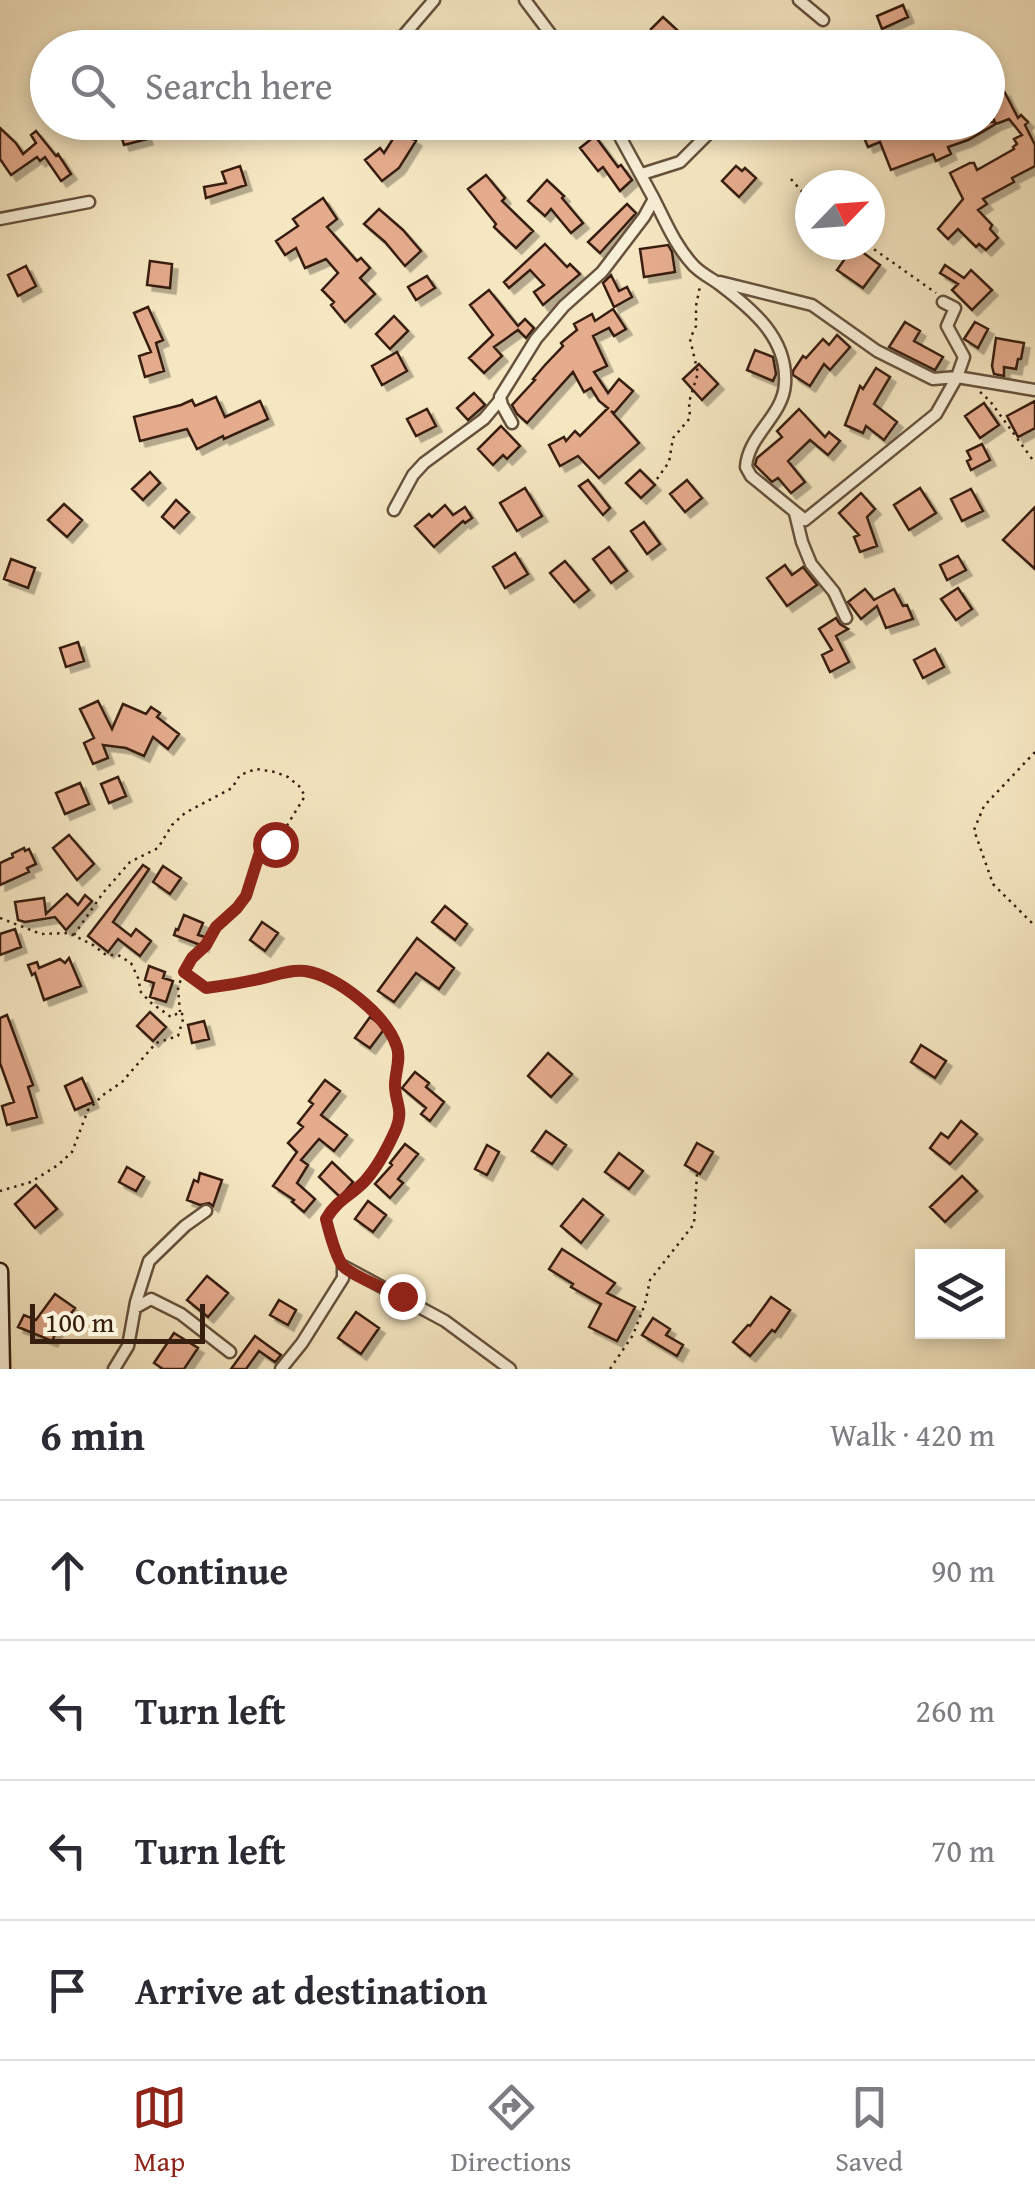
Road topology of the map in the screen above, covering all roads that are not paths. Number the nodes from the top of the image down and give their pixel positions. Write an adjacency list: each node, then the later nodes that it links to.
1 (434, 0): 5 (street)
2 (525, 0): 6 (street)
3 (799, 0): 4 (street)
4 (823, 20)
5 (408, 30)
6 (548, 30)
7 (622, 140): 9 (street)
8 (702, 140): 9 (street)
9 (642, 174): 10 (street)
10 (654, 200): 13 (street); 17 (street)
11 (89, 202): 12 (street)
12 (0, 219)
13 (709, 278): 15 (street); 20 (street)
14 (949, 305): 15 (street)
15 (960, 378): 16 (street); 20 (street)
16 (1035, 390)
17 (500, 400): 18 (street); 19 (street)
18 (512, 423)
19 (394, 510)
20 (794, 512): 21 (street)
21 (846, 618)
22 (206, 1212): 24 (street)
23 (0, 1272): 26 (street)
24 (134, 1308): 25 (street); 27 (street)
25 (230, 1352)
26 (2, 1369)
27 (114, 1369)
28 (281, 1369): 29 (street)
29 (510, 1369)

